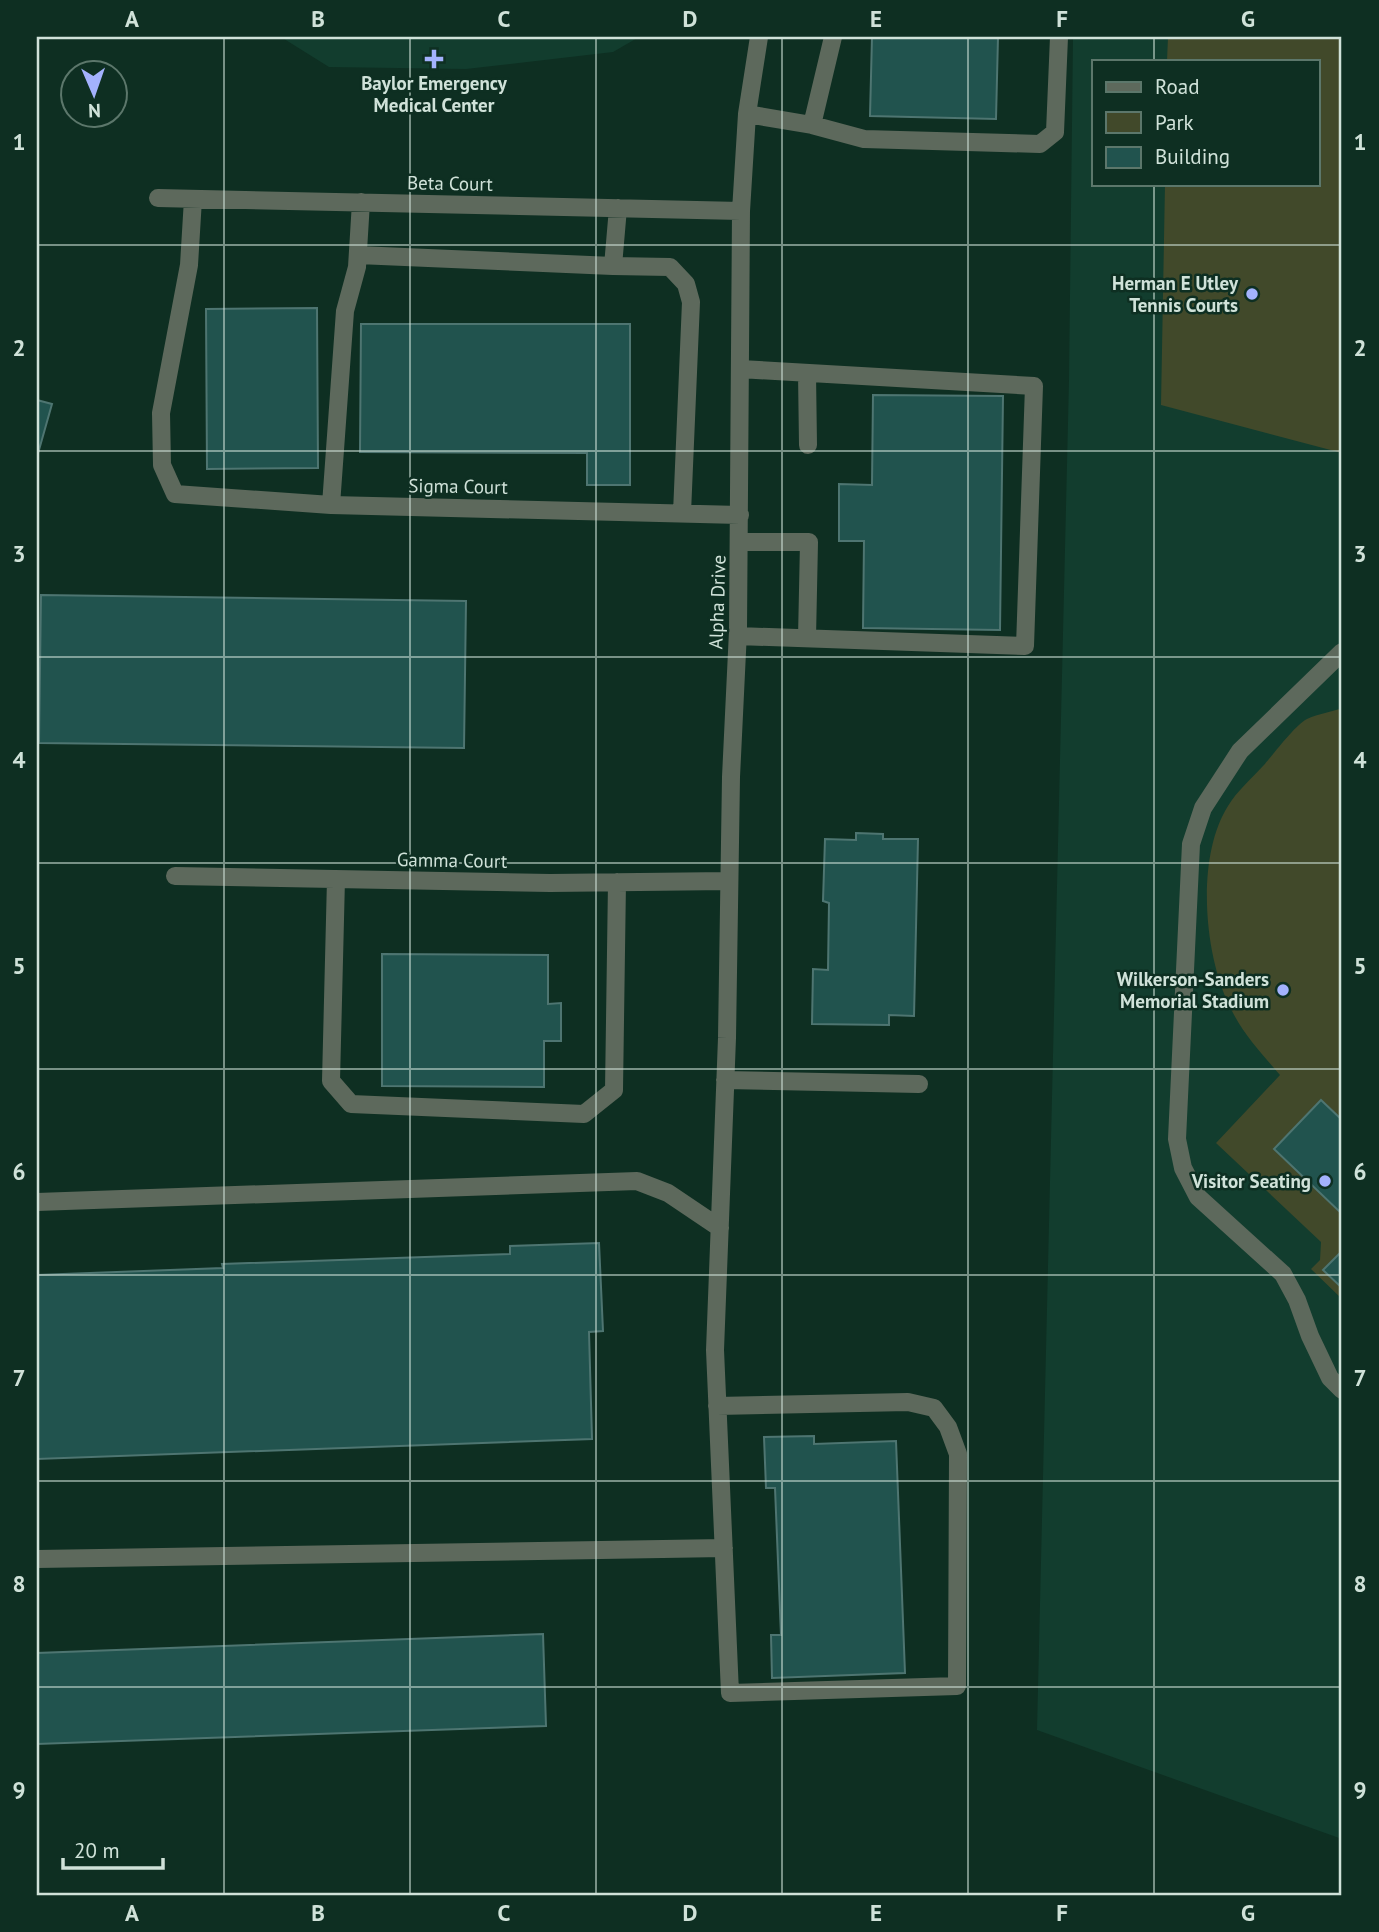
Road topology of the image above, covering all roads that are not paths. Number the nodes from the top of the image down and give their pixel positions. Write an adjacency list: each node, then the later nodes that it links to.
1 (758, 37): 4 (street, Alpha Drive)
2 (833, 37): 5 (street)
3 (1059, 37): 5 (street)
4 (747, 114): 5 (street); 10 (street, Alpha Drive)
5 (812, 125)
6 (158, 198): 7 (street, Beta Court)
7 (193, 199): 8 (street, Beta Court); 16 (street, Sigma Court)
8 (361, 202): 9 (street, Beta Court); 11 (street)
9 (618, 208): 10 (street, Beta Court); 12 (street)
10 (741, 211): 13 (street, Alpha Drive)
11 (358, 255): 12 (street); 16 (street)
12 (613, 266): 17 (street)
13 (740, 369): 14 (street); 18 (street, Alpha Drive)
14 (807, 373): 15 (street); 21 (street)
15 (808, 445)
16 (331, 505): 17 (street, Sigma Court)
17 (682, 513): 18 (street, Sigma Court)
18 (740, 515): 19 (street, Alpha Drive)
19 (740, 542): 20 (street, Alpha Drive); 21 (street)
20 (738, 636): 21 (street); 25 (street, Alpha Drive)
21 (807, 638)
22 (1342, 652): 31 (street)
23 (175, 876): 24 (street, Gamma Court)
24 (336, 879): 26 (street, Gamma Court); 26 (street)
25 (728, 881): 26 (street, Gamma Court); 27 (street, Alpha Drive)
26 (617, 882)
27 (725, 1080): 28 (street); 30 (street, Alpha Drive)
28 (919, 1084)
29 (37, 1202): 30 (street)
30 (720, 1228): 32 (street, Alpha Drive)
31 (1342, 1390)
32 (717, 1406): 33 (street, Alpha Drive); 33 (street, Alpha Drive)
33 (724, 1548): 34 (street)
34 (37, 1559)

